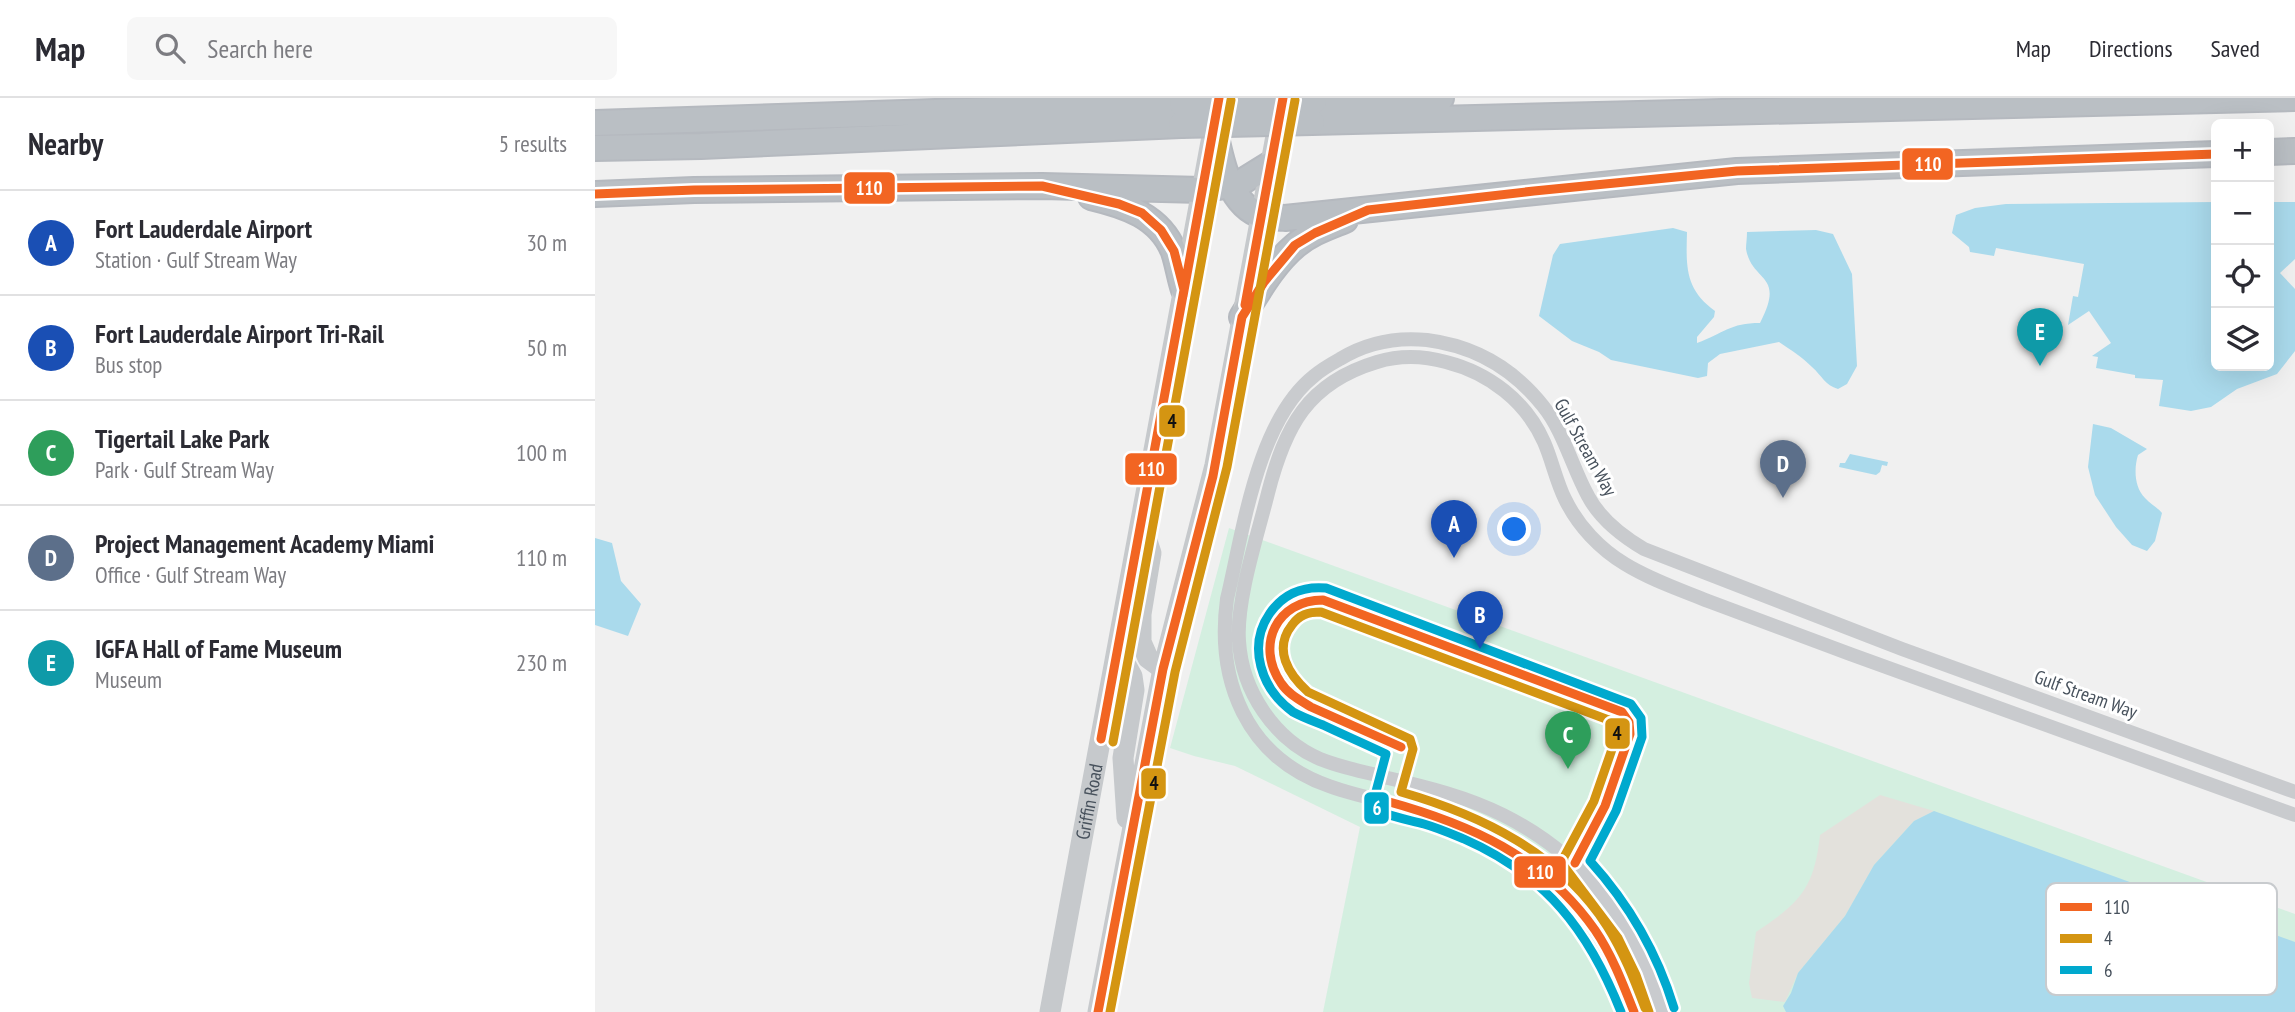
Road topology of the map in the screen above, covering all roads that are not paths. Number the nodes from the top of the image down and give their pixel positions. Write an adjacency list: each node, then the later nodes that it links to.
1 (1219, 98): 8 (main road, Griffin Road)
2 (1283, 98): 13 (main road)
3 (1441, 98): 5 (highway)
4 (2295, 98): 5 (highway)
5 (1313, 111): 6 (highway, bridge)
6 (1182, 114): 7 (highway); 9 (highway)
7 (595, 123)
8 (1214, 127): 15 (highway); 16 (main road, Griffin Road)
9 (595, 148)
10 (2295, 150): 11 (highway)
11 (2274, 152)
12 (2211, 154): 18 (highway)
13 (1269, 165): 15 (highway); 19 (main road)
14 (1042, 186): 16 (highway); 17 (highway); 20 (highway)
15 (1230, 186): 16 (highway); 19 (highway)
16 (1202, 190): 20 (main road, Griffin Road)
17 (595, 194)
18 (1368, 210): 19 (highway); 21 (highway)
19 (1261, 216): 21 (main road)
20 (1184, 290): 22 (main road, Griffin Road)
21 (1243, 317): 24 (main road)
22 (1142, 524): 23 (main road, Griffin Road); 24 (main road)
23 (1116, 662): 27 (main road); 28 (main road, Griffin Road)
24 (1163, 669): 27 (main road)
25 (2295, 792): 30 (street, Gulf Stream Way)
26 (2295, 815): 31 (street, Gulf Stream Way)
27 (1129, 848): 29 (main road)
28 (1050, 1012)
29 (1098, 1012)
30 (1634, 1012)
31 (1662, 1012)

